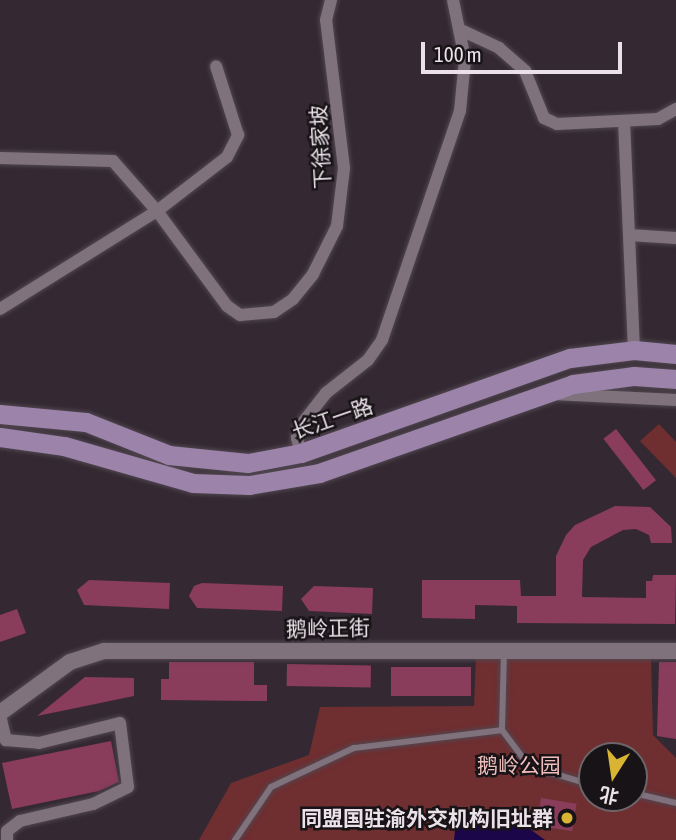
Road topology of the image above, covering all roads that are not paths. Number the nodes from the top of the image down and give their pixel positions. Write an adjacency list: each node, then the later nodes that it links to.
1 (331, 0): 8 (street, 下徐家坡)
2 (453, 0): 3 (street)
3 (463, 32): 6 (street); 19 (street)
4 (216, 66): 8 (street)
5 (676, 109): 6 (street)
6 (624, 121): 9 (street)
7 (0, 158): 8 (street)
8 (158, 211): 11 (street)
9 (629, 234): 10 (street); 12 (street)
10 (676, 238)
11 (0, 309)
12 (635, 350): 13 (main road, 长江一路); 19 (main road, 长江一路)
13 (676, 354)
14 (676, 379): 15 (main road)
15 (539, 394): 16 (street); 18 (main road)
16 (676, 400)
17 (0, 414): 19 (main road, 长江一路)
18 (0, 437)
19 (301, 453)
20 (504, 649): 21 (street, 鹅岭正街); 22 (street, 鹅岭正街); 23 (lane)
21 (676, 651)
22 (0, 714): 27 (street)
23 (502, 730): 24 (lane); 28 (lane)
24 (578, 781)
25 (648, 796): 26 (lane)
26 (676, 803)
27 (8, 840)
28 (235, 840)

